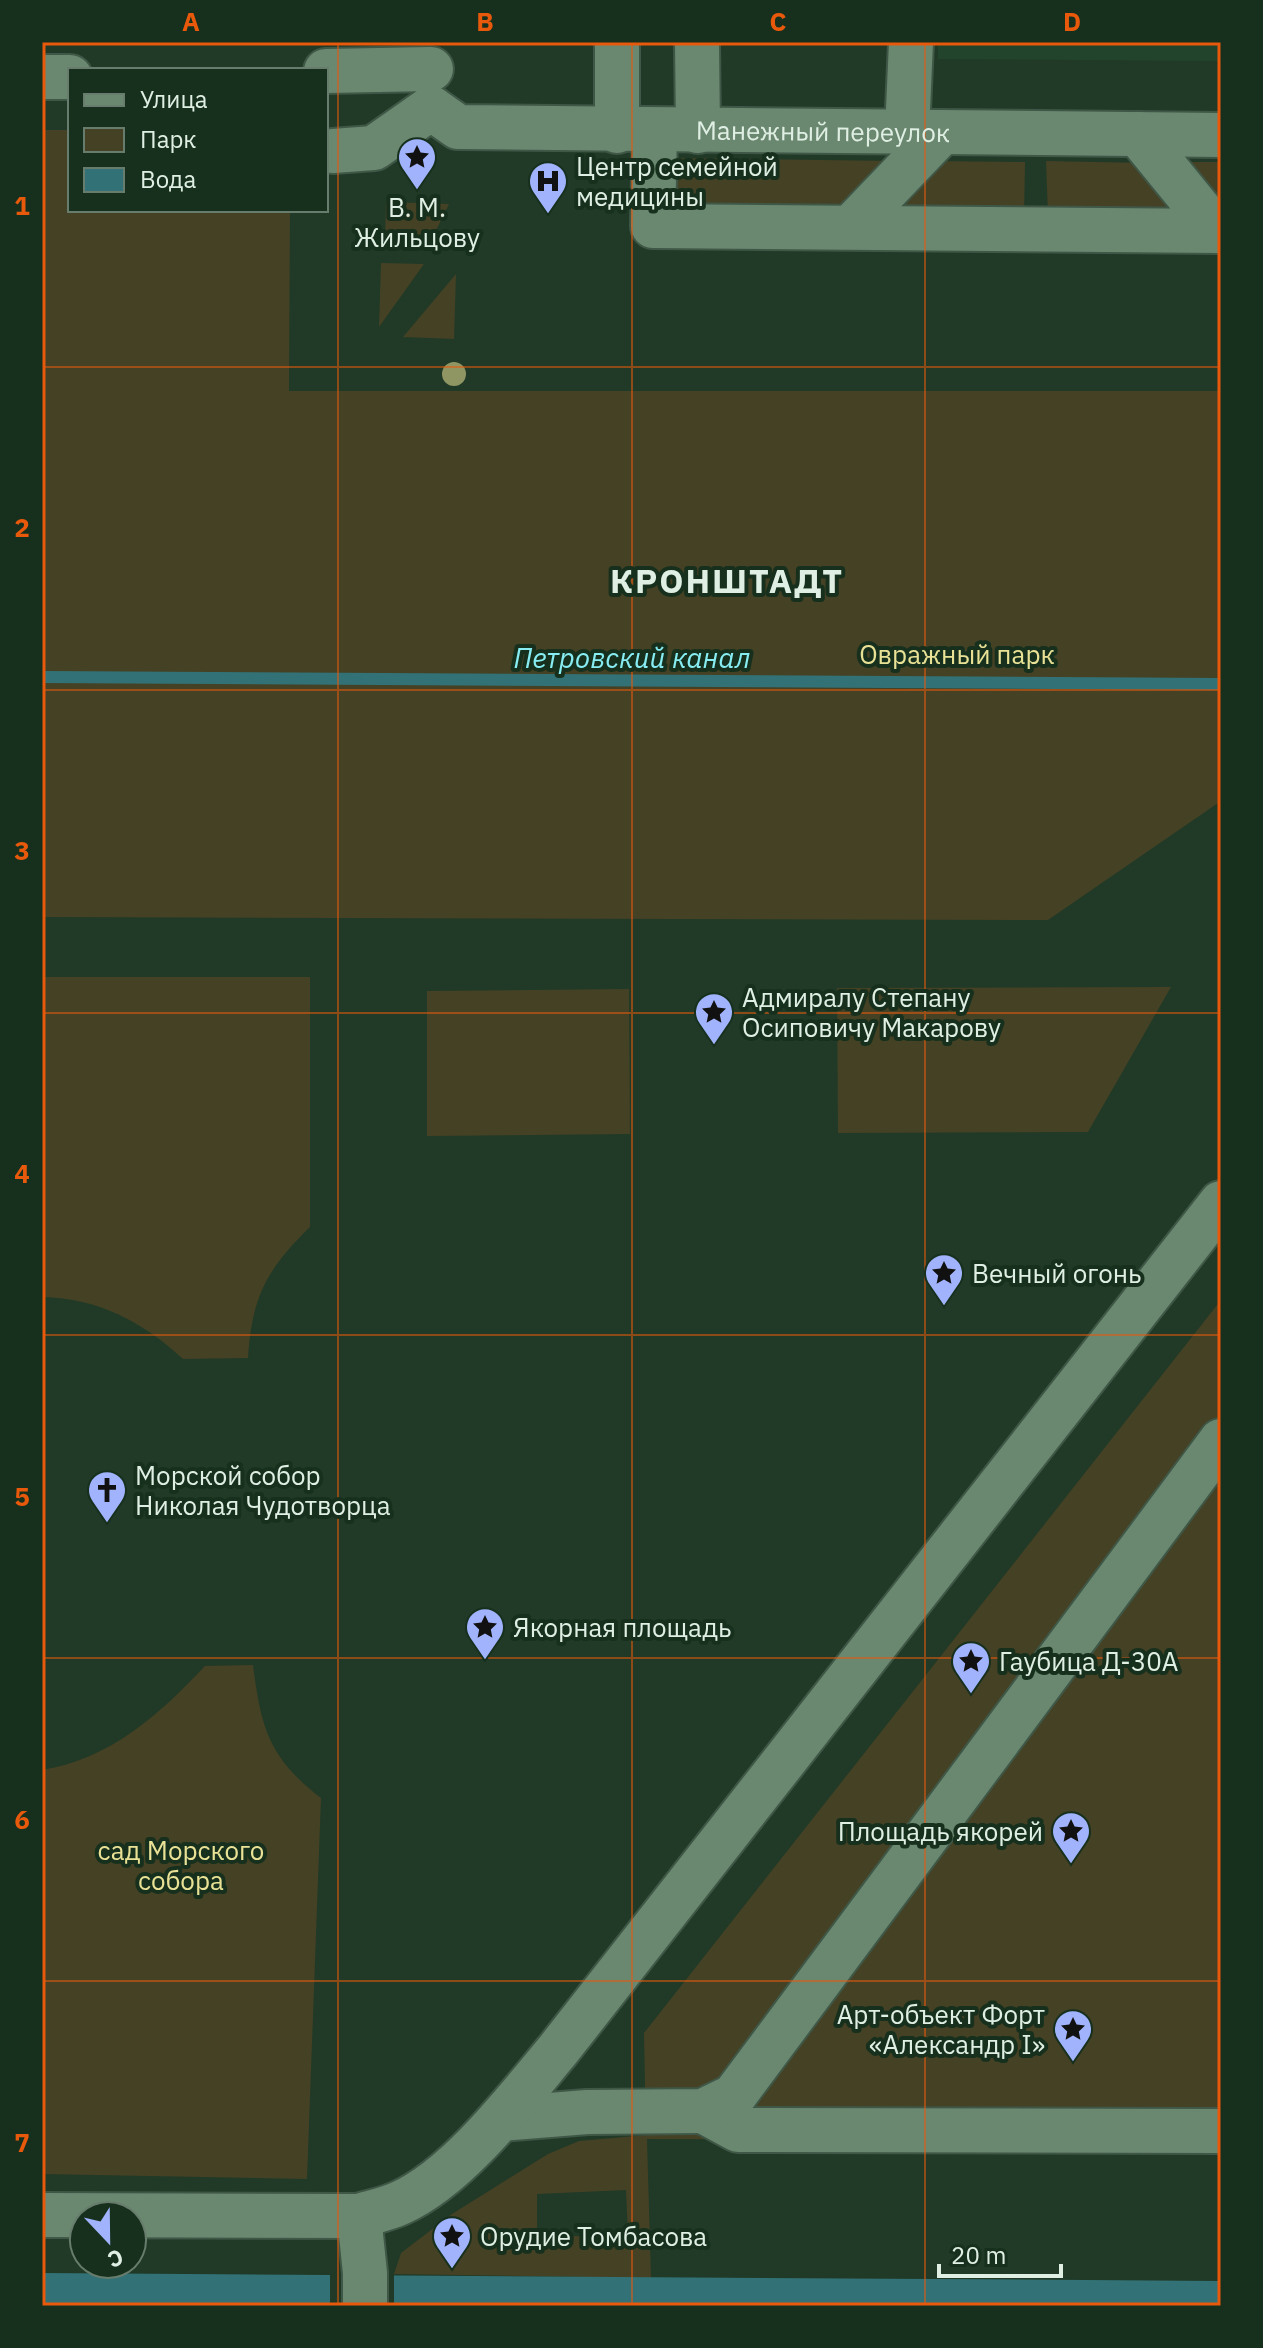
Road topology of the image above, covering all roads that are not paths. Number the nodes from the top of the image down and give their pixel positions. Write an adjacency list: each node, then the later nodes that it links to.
1 (617, 42): 8 (street)
2 (697, 42): 9 (street)
3 (911, 42): 10 (street)
4 (328, 71): 5 (street)
5 (431, 73): 8 (street, Манежный переулок); 13 (street)
6 (42, 77): 7 (street)
7 (68, 77)
8 (636, 131): 9 (street, Манежный переулок); 14 (street)
9 (698, 131): 10 (street, Манежный переулок)
10 (924, 133): 11 (street, Манежный переулок); 14 (street)
11 (1138, 134): 12 (street, Манежный переулок); 15 (street)
12 (1221, 135)
13 (333, 151)
14 (851, 227): 15 (street)
15 (1219, 231)
16 (1221, 1203): 19 (street)
17 (1221, 1441): 18 (street)
18 (703, 2111): 19 (street); 20 (street)
19 (501, 2119): 22 (street)
20 (1221, 2131)
21 (42, 2215): 22 (street)
22 (359, 2216): 23 (street)
23 (365, 2290)

